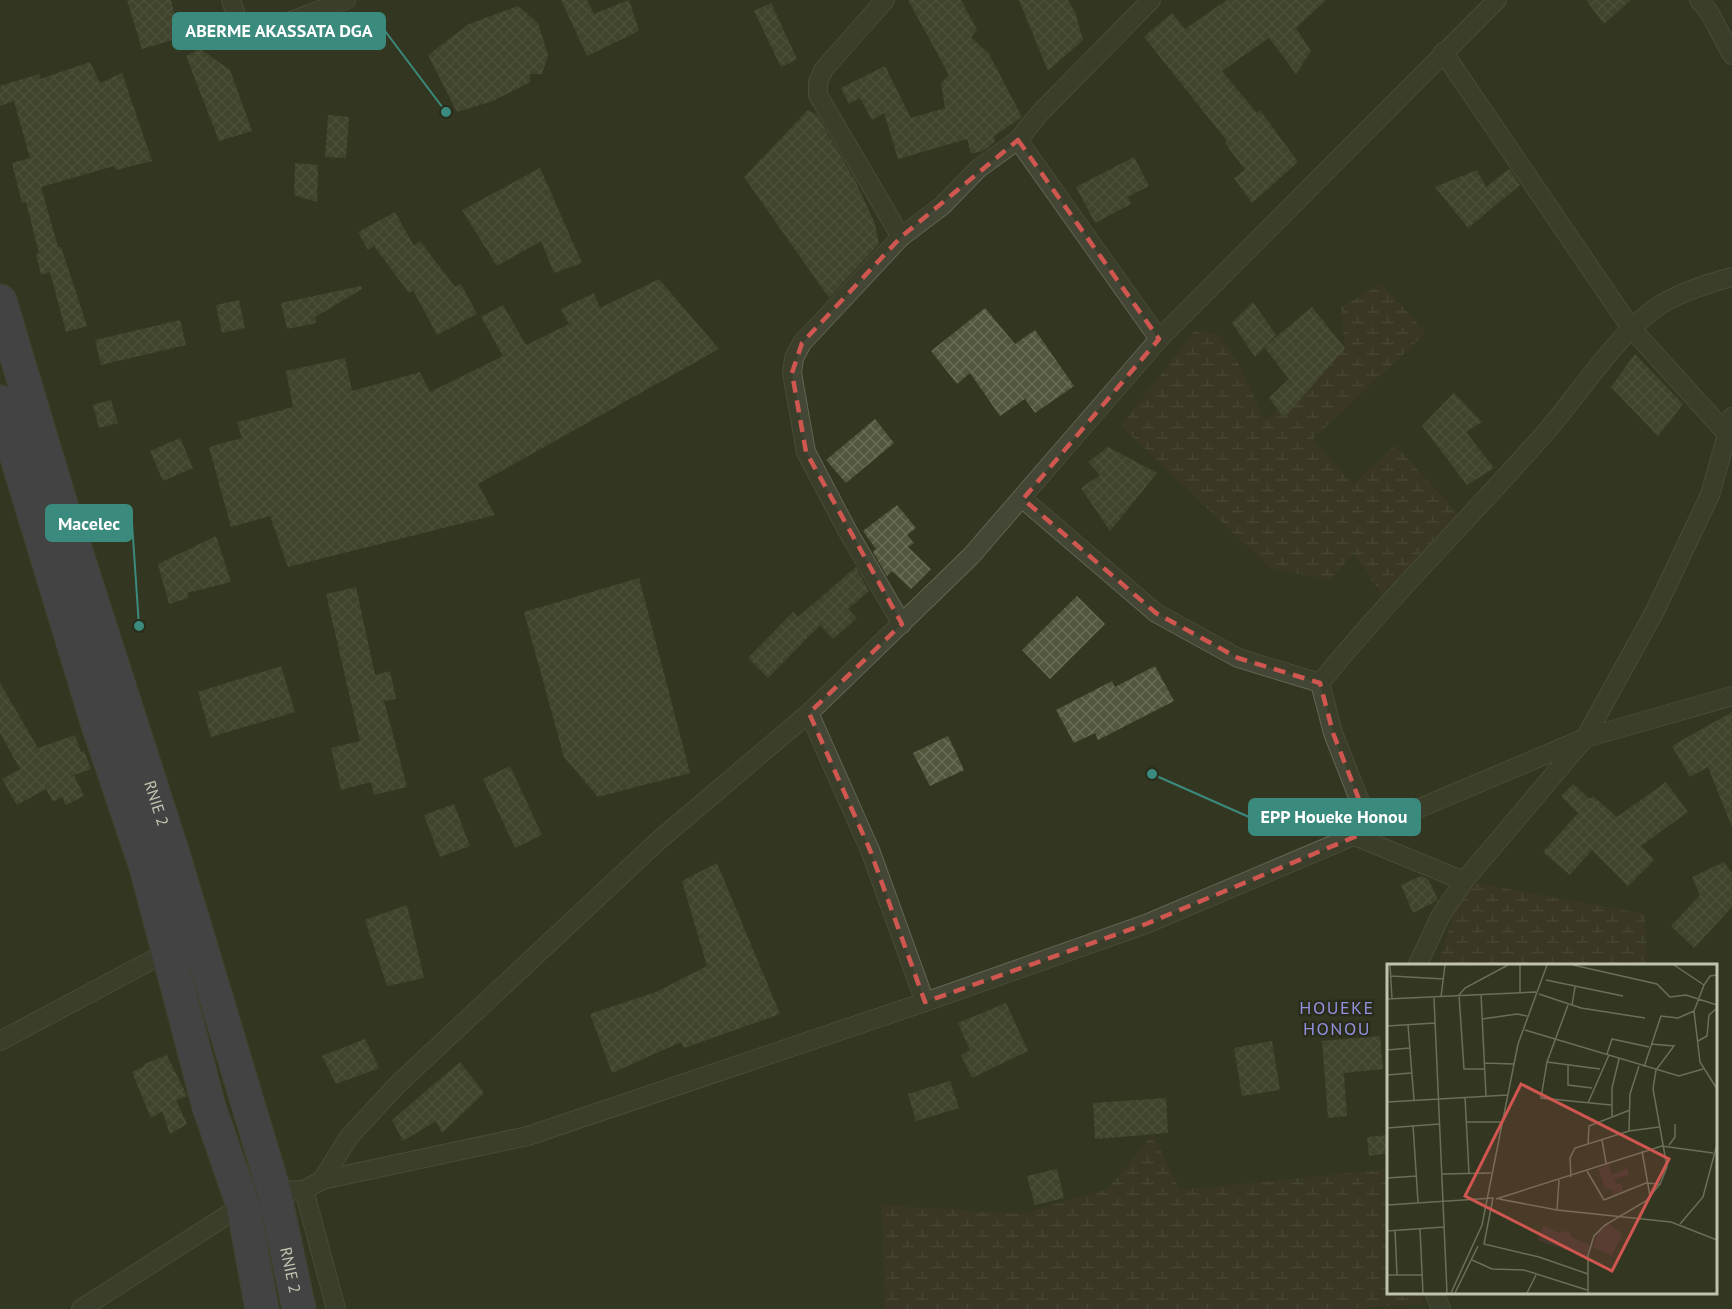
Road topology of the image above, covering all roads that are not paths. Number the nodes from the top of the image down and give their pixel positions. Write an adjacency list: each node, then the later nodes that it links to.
1 (231, 0): 2 (street)
2 (346, 0)
3 (885, 0): 10 (street)
4 (1151, 0): 9 (street)
5 (1497, 0): 7 (street)
6 (1700, 0): 8 (street)
7 (1443, 52): 13 (street); 14 (street)
8 (1732, 55)
9 (1018, 140): 10 (street); 14 (street)
10 (902, 237): 20 (street)
11 (1732, 277): 13 (street)
12 (0, 301): 32 (highway, RNIE 2 / RNIE 2)
13 (1631, 328): 17 (street); 21 (street)
14 (1159, 339): 19 (street)
15 (0, 402): 18 (highway, RNIE 2 / RNIE 2)
16 (1732, 417): 17 (street)
17 (1728, 435): 24 (street)
18 (5, 438): 27 (highway, RNIE 2 / RNIE 2)
19 (1023, 499): 20 (street); 21 (street)
20 (902, 624): 23 (street)
21 (1320, 683): 25 (street)
22 (1732, 696): 24 (street)
23 (809, 713): 29 (street); 31 (street)
24 (1585, 738): 25 (street); 26 (street)
25 (1364, 833): 26 (street); 29 (street)
26 (1464, 881): 28 (street)
27 (167, 952): 30 (street); 33 (highway, RNIE 2 / RNIE 2)
28 (1418, 964)
29 (925, 1002): 31 (street)
30 (0, 1041)
31 (322, 1180): 32 (street)
32 (289, 1190): 33 (street); 37 (highway, RNIE 2 / RNIE 2); 38 (street)
33 (243, 1205): 35 (street); 36 (highway, RNIE 2 / RNIE 2)
34 (1434, 1294): 39 (street)
35 (81, 1309)
36 (262, 1309)
37 (299, 1309)
38 (336, 1309)
39 (1441, 1309)

